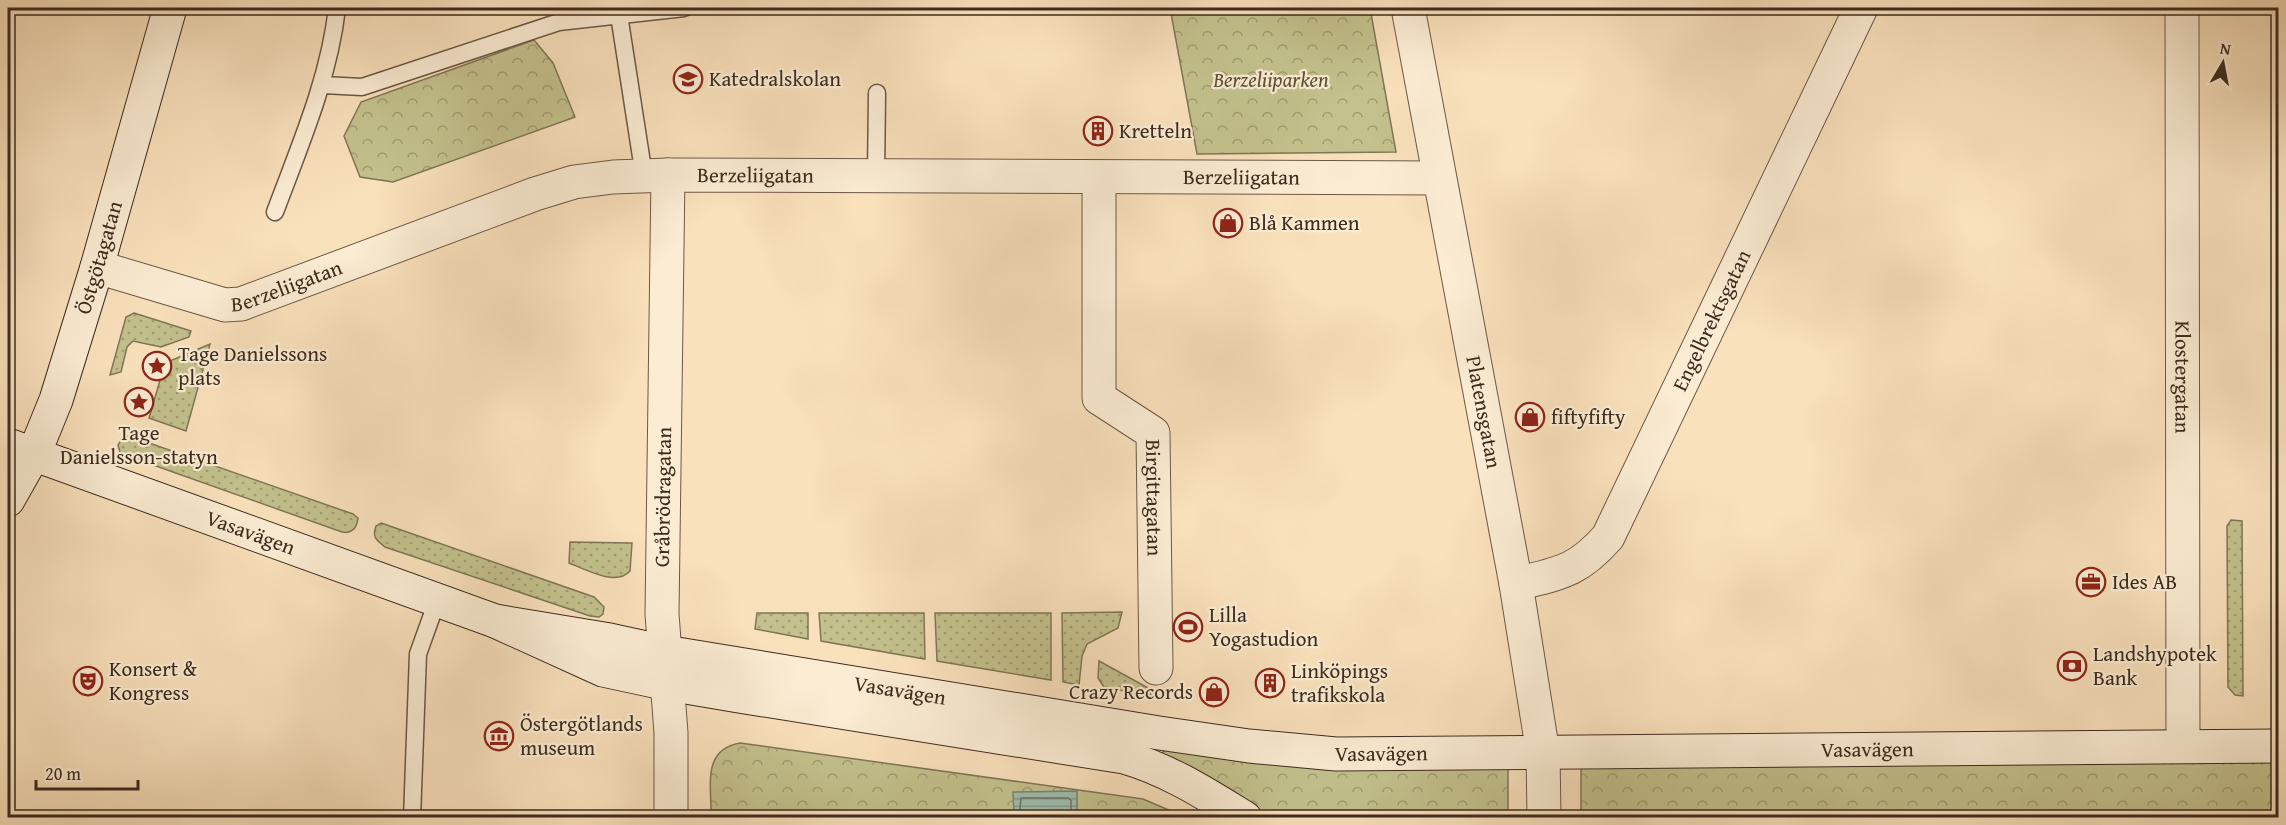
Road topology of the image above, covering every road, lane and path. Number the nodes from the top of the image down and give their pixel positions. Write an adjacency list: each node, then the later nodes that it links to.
1 (170, 8): 15 (street, Östgötagatan)
2 (337, 8): 8 (lane)
3 (684, 8): 7 (lane)
4 (1408, 8): 13 (street, Platensgatan)
5 (1860, 8): 18 (street, Engelbrektsgatan)
6 (2182, 8): 24 (street, Klostergatan)
7 (619, 15): 8 (lane); 10 (lane)
8 (322, 85): 14 (lane)
9 (877, 93): 11 (lane)
10 (656, 176): 11 (street, Berzeliigatan); 15 (street, Berzeliigatan); 21 (street, Gråbrödragatan)
11 (876, 176): 12 (street, Berzeliigatan)
12 (1099, 177): 13 (street, Berzeliigatan); 22 (street, Birgittagatan)
13 (1439, 178): 18 (street, Platensgatan)
14 (275, 212)
15 (97, 267): 16 (street, Östgötagatan)
16 (21, 450): 17 (street, Östgötagatan); 19 (street, Vasavägen)
17 (8, 500)
18 (1516, 584): 26 (street, Platensgatan)
19 (437, 601): 20 (street, Vasavägen); 27 (lane)
20 (495, 621): 21 (street, Vasavägen); 23 (street, Vasavägen)
21 (664, 652): 23 (street, Gråbrödragatan); 26 (street, Vasavägen)
22 (1156, 668)
23 (668, 684): 28 (street, Gråbrödragatan); 29 (street, Vasavägen)
24 (2183, 746): 25 (street, Vasavägen); 26 (street, Vasavägen)
25 (2278, 746)
26 (1543, 753): 30 (street, Platensgatan)
27 (412, 818)
28 (671, 818)
29 (1245, 818)
30 (1544, 818)

